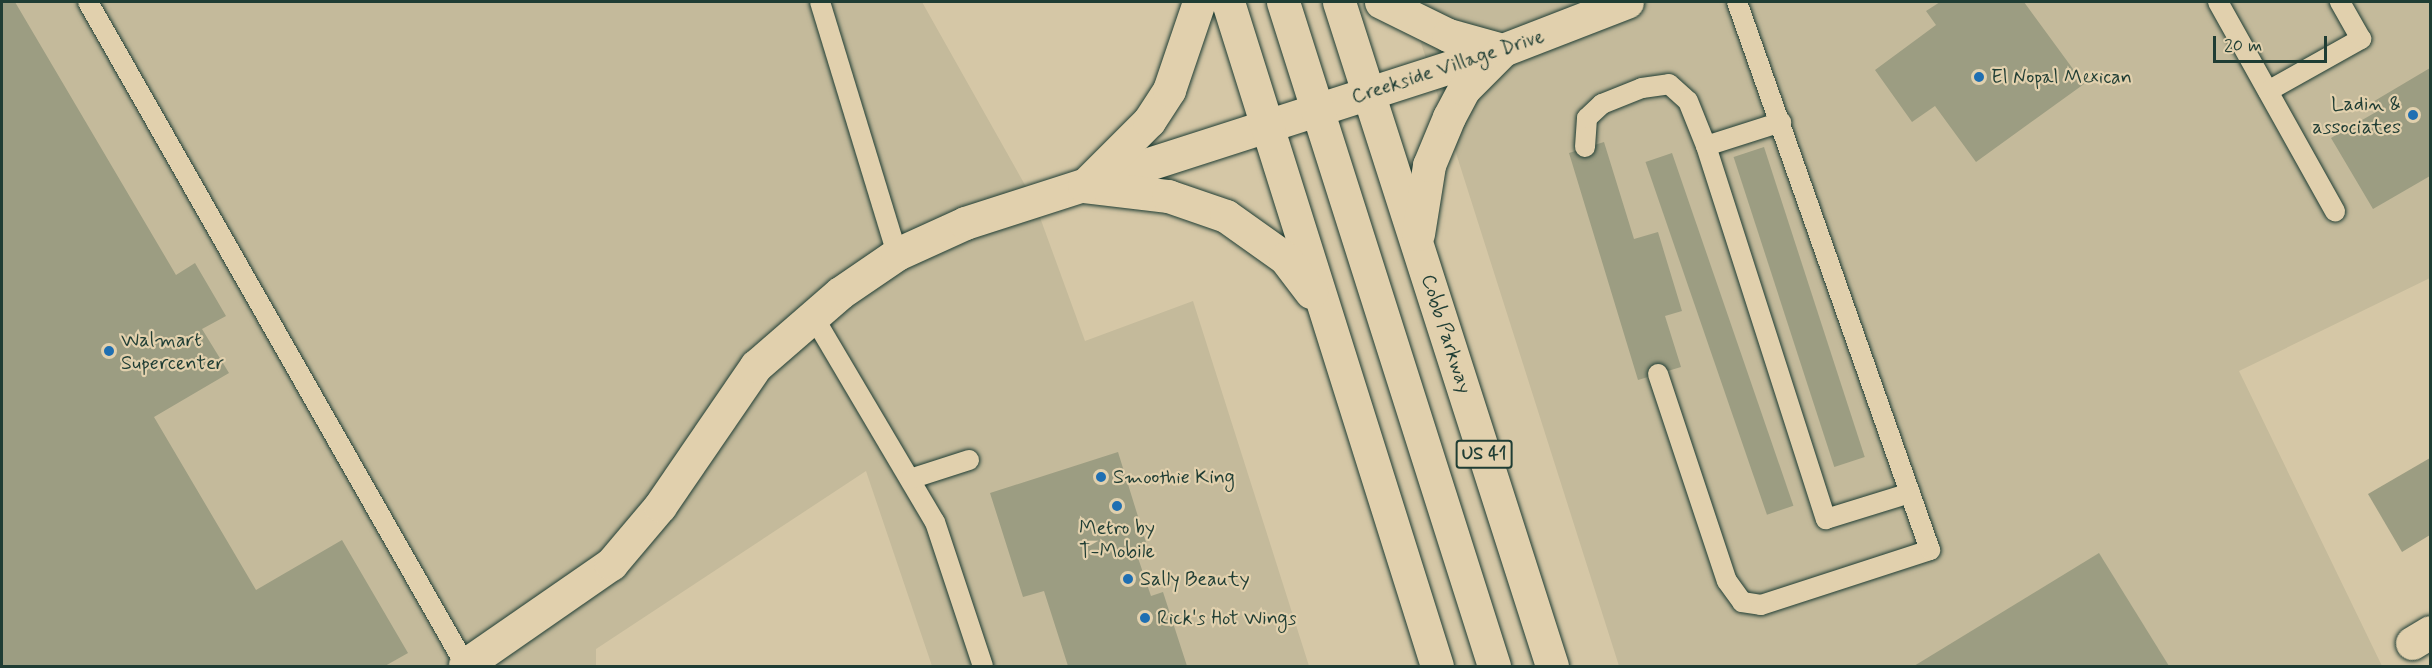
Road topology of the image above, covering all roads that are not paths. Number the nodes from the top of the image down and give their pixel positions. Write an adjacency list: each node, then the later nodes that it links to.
1 (87, 2): 30 (lane)
2 (819, 2): 23 (lane)
3 (1199, 2): 20 (main road)
4 (1228, 2): 17 (main road)
5 (1283, 2): 15 (main road)
6 (1339, 2): 14 (main road, Cobb Parkway / US 41)
7 (1381, 2): 12 (main road)
8 (1627, 2): 12 (main road, Creekside Village Drive)
9 (1737, 2): 16 (lane)
10 (2218, 2): 13 (lane)
11 (2340, 2): 13 (lane)
12 (1503, 50): 14 (main road, Creekside Village Drive); 22 (main road)
13 (2268, 91): 21 (lane)
14 (1369, 93): 15 (main road, Creekside Village Drive); 22 (main road, Cobb Parkway / US 41)
15 (1317, 110): 17 (main road, Creekside Village Drive); 33 (main road)
16 (1781, 122): 18 (lane); 29 (lane)
17 (1267, 127): 20 (main road, Creekside Village Drive); 24 (main road)
18 (1706, 146): 19 (lane); 29 (lane)
19 (1585, 147)
20 (1083, 186): 23 (main road, Creekside Village Drive); 24 (main road)
21 (2335, 211)
22 (1417, 242): 34 (main road, Cobb Parkway / US 41)
23 (897, 255): 25 (main road, Creekside Village Drive)
24 (1323, 307): 32 (main road)
25 (813, 316): 28 (lane); 30 (main road, Creekside Village Drive)
26 (1658, 374): 29 (lane)
27 (969, 460): 28 (lane)
28 (910, 479): 31 (lane)
29 (1910, 493)
30 (465, 666)
31 (983, 666)
32 (1437, 666)
33 (1494, 666)
34 (1552, 666)

